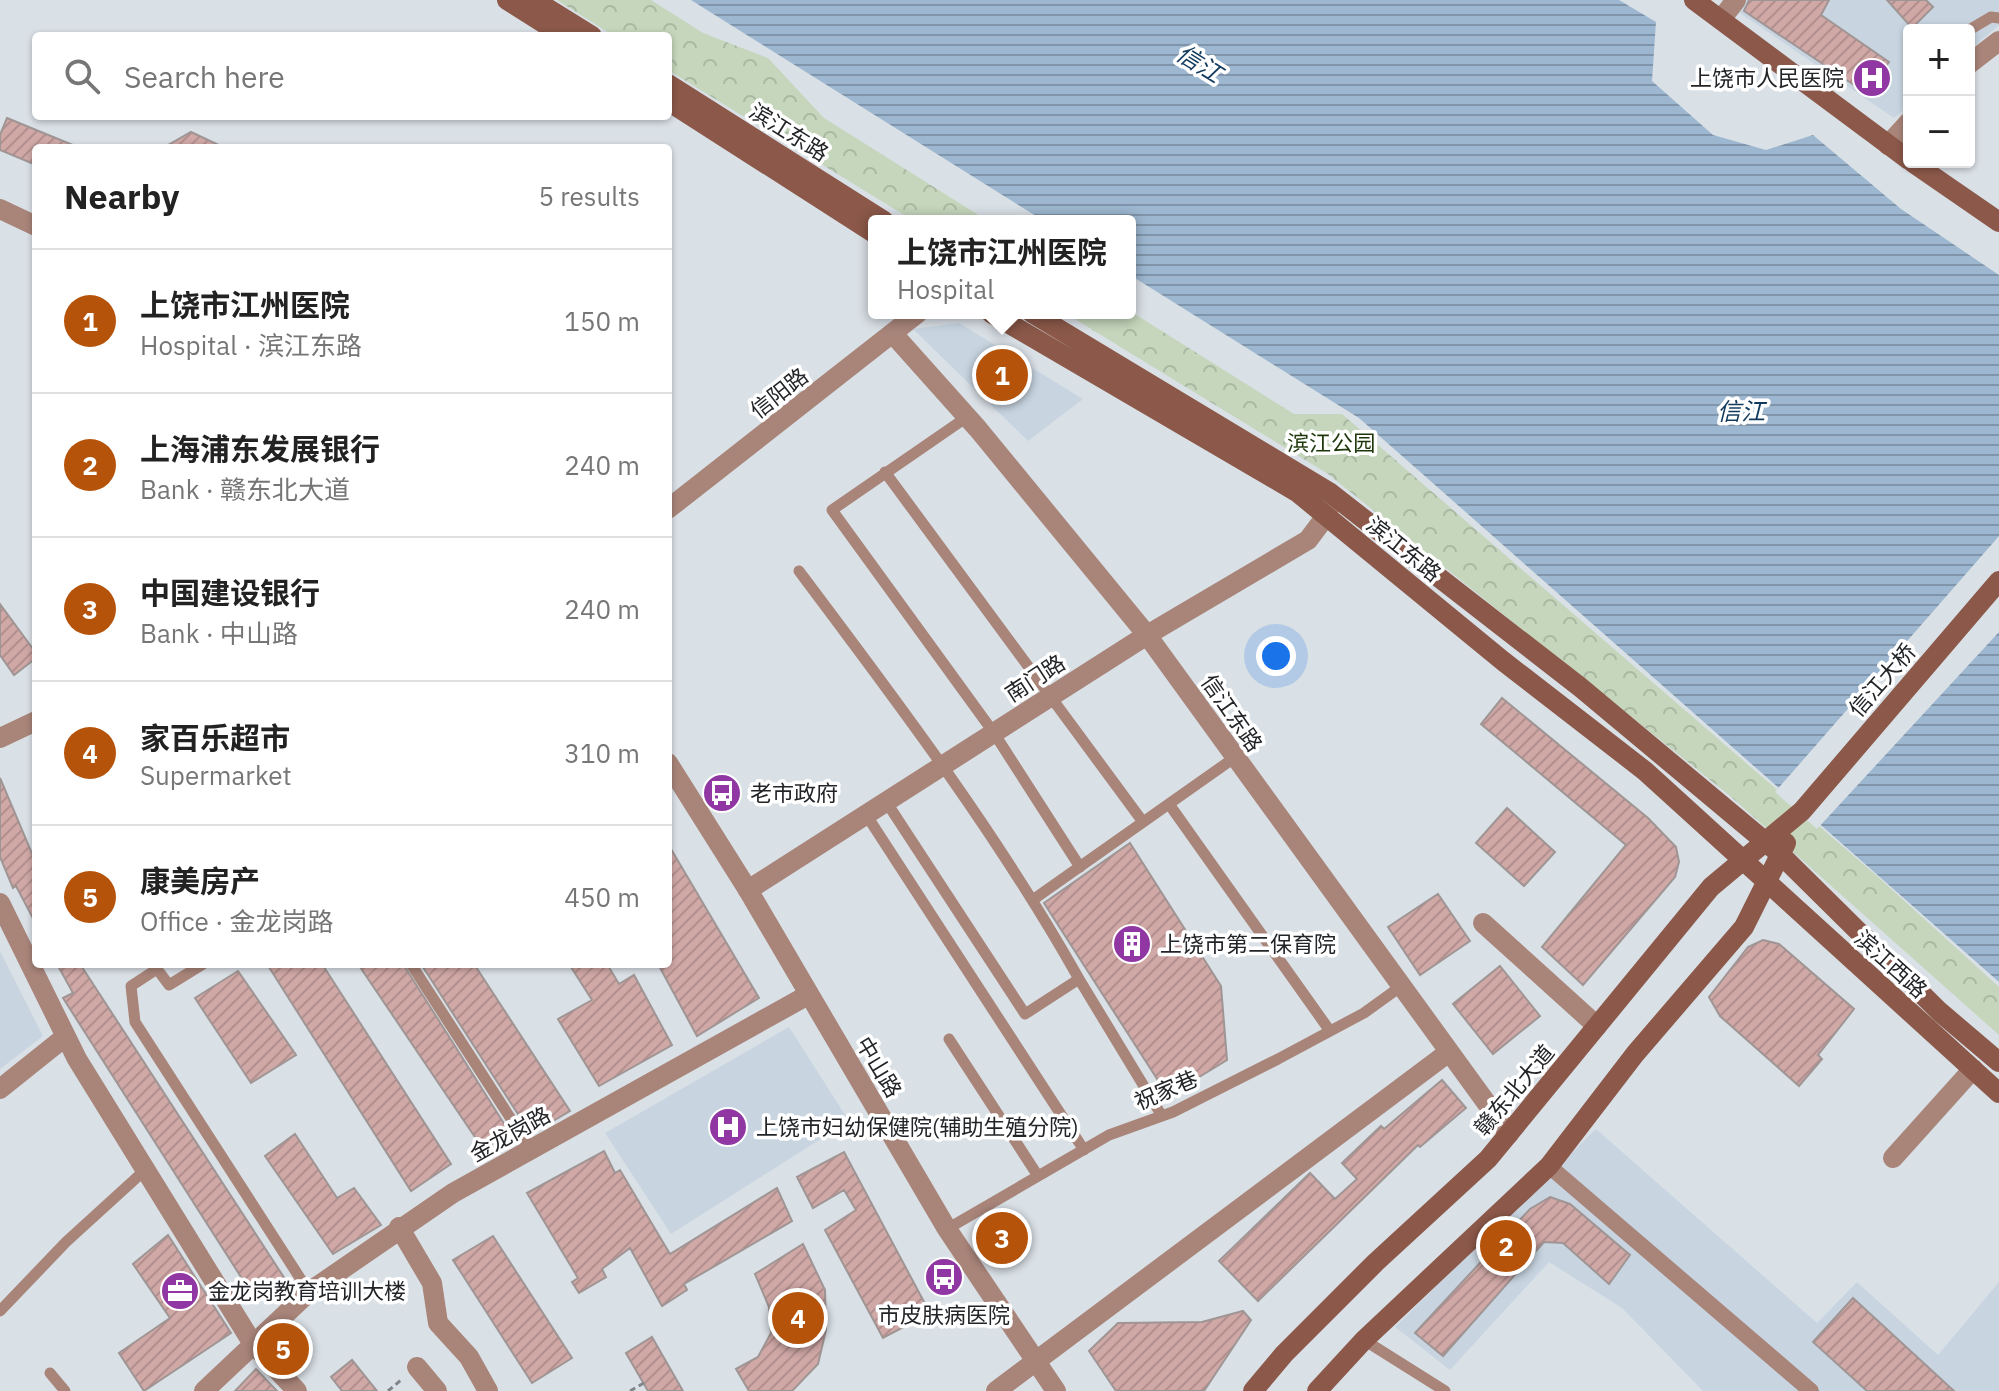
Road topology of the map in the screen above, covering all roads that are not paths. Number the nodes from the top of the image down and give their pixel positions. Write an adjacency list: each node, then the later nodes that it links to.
1 (507, 0): 8 (main road)
2 (534, 0): 9 (main road)
3 (1694, 0): 5 (main road)
4 (1736, 0): 5 (street)
5 (1722, 18): 15 (main road)
6 (1999, 18): 7 (lane)
7 (1975, 26)
8 (558, 32)
9 (586, 32)
10 (1999, 41): 11 (street)
11 (1975, 59)
12 (672, 87): 19 (main road, 滨江东路)
13 (672, 104): 22 (main road, 滨江东路)
14 (1903, 129): 15 (street)
15 (1888, 145): 16 (main road)
16 (1903, 156)
17 (1920, 168): 20 (main road)
18 (0, 209): 21 (street)
19 (875, 215)
20 (1999, 222)
21 (32, 224)
22 (868, 229)
23 (911, 319): 26 (street, 信阳路)
24 (1001, 319): 31 (main road, 滨江东路)
25 (1042, 319): 29 (main road, 滨江东路)
26 (894, 335): 27 (street, 信江东路); 30 (street, 信阳路)
27 (967, 417): 28 (lane); 34 (street, 信江东路)
28 (885, 472): 35 (lane); 37 (lane)
29 (1333, 495): 31 (street, 南门路); 47 (main road, 滨江东路)
30 (672, 506)
31 (1326, 516): 34 (street, 南门路); 49 (main road, 滨江东路)
32 (799, 571): 40 (lane)
33 (1999, 581): 44 (main road, 信江大桥)
34 (1147, 635): 35 (street, 南门路); 39 (street, 信江东路)
35 (1049, 698): 37 (street, 南门路); 46 (lane)
36 (32, 723): 38 (street)
37 (994, 733): 40 (street, 南门路); 48 (lane)
38 (0, 738)
39 (1234, 758): 43 (lane); 57 (street, 信江东路)
40 (945, 765): 42 (street, 南门路); 51 (lane)
41 (672, 769): 50 (street, 中山路)
42 (887, 803): 45 (street, 南门路); 56 (lane)
43 (1169, 804): 46 (lane); 60 (lane)
44 (1802, 811): 47 (main road, 赣东北大道)
45 (867, 816): 50 (street, 南门路); 71 (lane)
46 (1143, 822): 48 (lane)
47 (1773, 847): 49 (main road, 赣东北大道); 49 (main road); 64 (main road, 滨江西路)
48 (1080, 867): 51 (lane)
49 (1754, 871): 59 (main road, 赣东北大道); 65 (main road, 滨江西路); 73 (main road)
50 (748, 890): 58 (street, 中山路)
51 (1034, 899): 56 (lane)
52 (0, 903): 61 (street)
53 (1483, 923): 59 (street)
54 (197, 968): 78 (lane)
55 (414, 968): 70 (lane)
56 (1079, 979): 68 (lane)
57 (1400, 987): 60 (lane, 祝家巷); 63 (street, 信江东路)
58 (808, 995): 70 (street, 金龙岗路); 77 (street, 中山路)
59 (1597, 1026): 69 (main road, 赣东北大道)
60 (1330, 1031): 68 (lane, 祝家巷)
61 (65, 1037): 66 (street); 74 (street)
62 (949, 1039): 75 (lane)
63 (1449, 1052): 69 (street, 信江东路); 82 (street)
64 (1999, 1062)
65 (1973, 1069): 67 (main road, 滨江西路); 72 (street)
66 (0, 1089)
67 (1999, 1093)
68 (1162, 1116): 71 (lane, 祝家巷)
69 (1509, 1134): 92 (main road, 赣东北大道)
70 (531, 1150): 76 (street, 金龙岗路)
71 (1084, 1150): 75 (lane, 祝家巷)
72 (1893, 1158)
73 (1549, 1166): 80 (main road); 95 (street)
74 (145, 1170): 79 (lane); 81 (street)
75 (1038, 1176): 77 (lane, 祝家巷)
76 (399, 1227): 78 (street, 金龙岗路); 89 (street)
77 (947, 1229): 82 (street, 中山路)
78 (309, 1292): 81 (street, 金龙岗路)
79 (0, 1311)
80 (1364, 1340): 93 (main road); 94 (lane)
81 (253, 1344): 86 (street, 金龙岗路); 87 (street)
82 (1034, 1362): 90 (street); 91 (street, 中山路)
83 (417, 1367): 88 (street)
84 (50, 1373): 85 (lane)
85 (65, 1391)
86 (204, 1391)
87 (297, 1391)
88 (437, 1391)
89 (488, 1391)
90 (996, 1391)
91 (1056, 1391)
92 (1253, 1391)
93 (1317, 1391)
94 (1445, 1391)
95 (1811, 1391)

